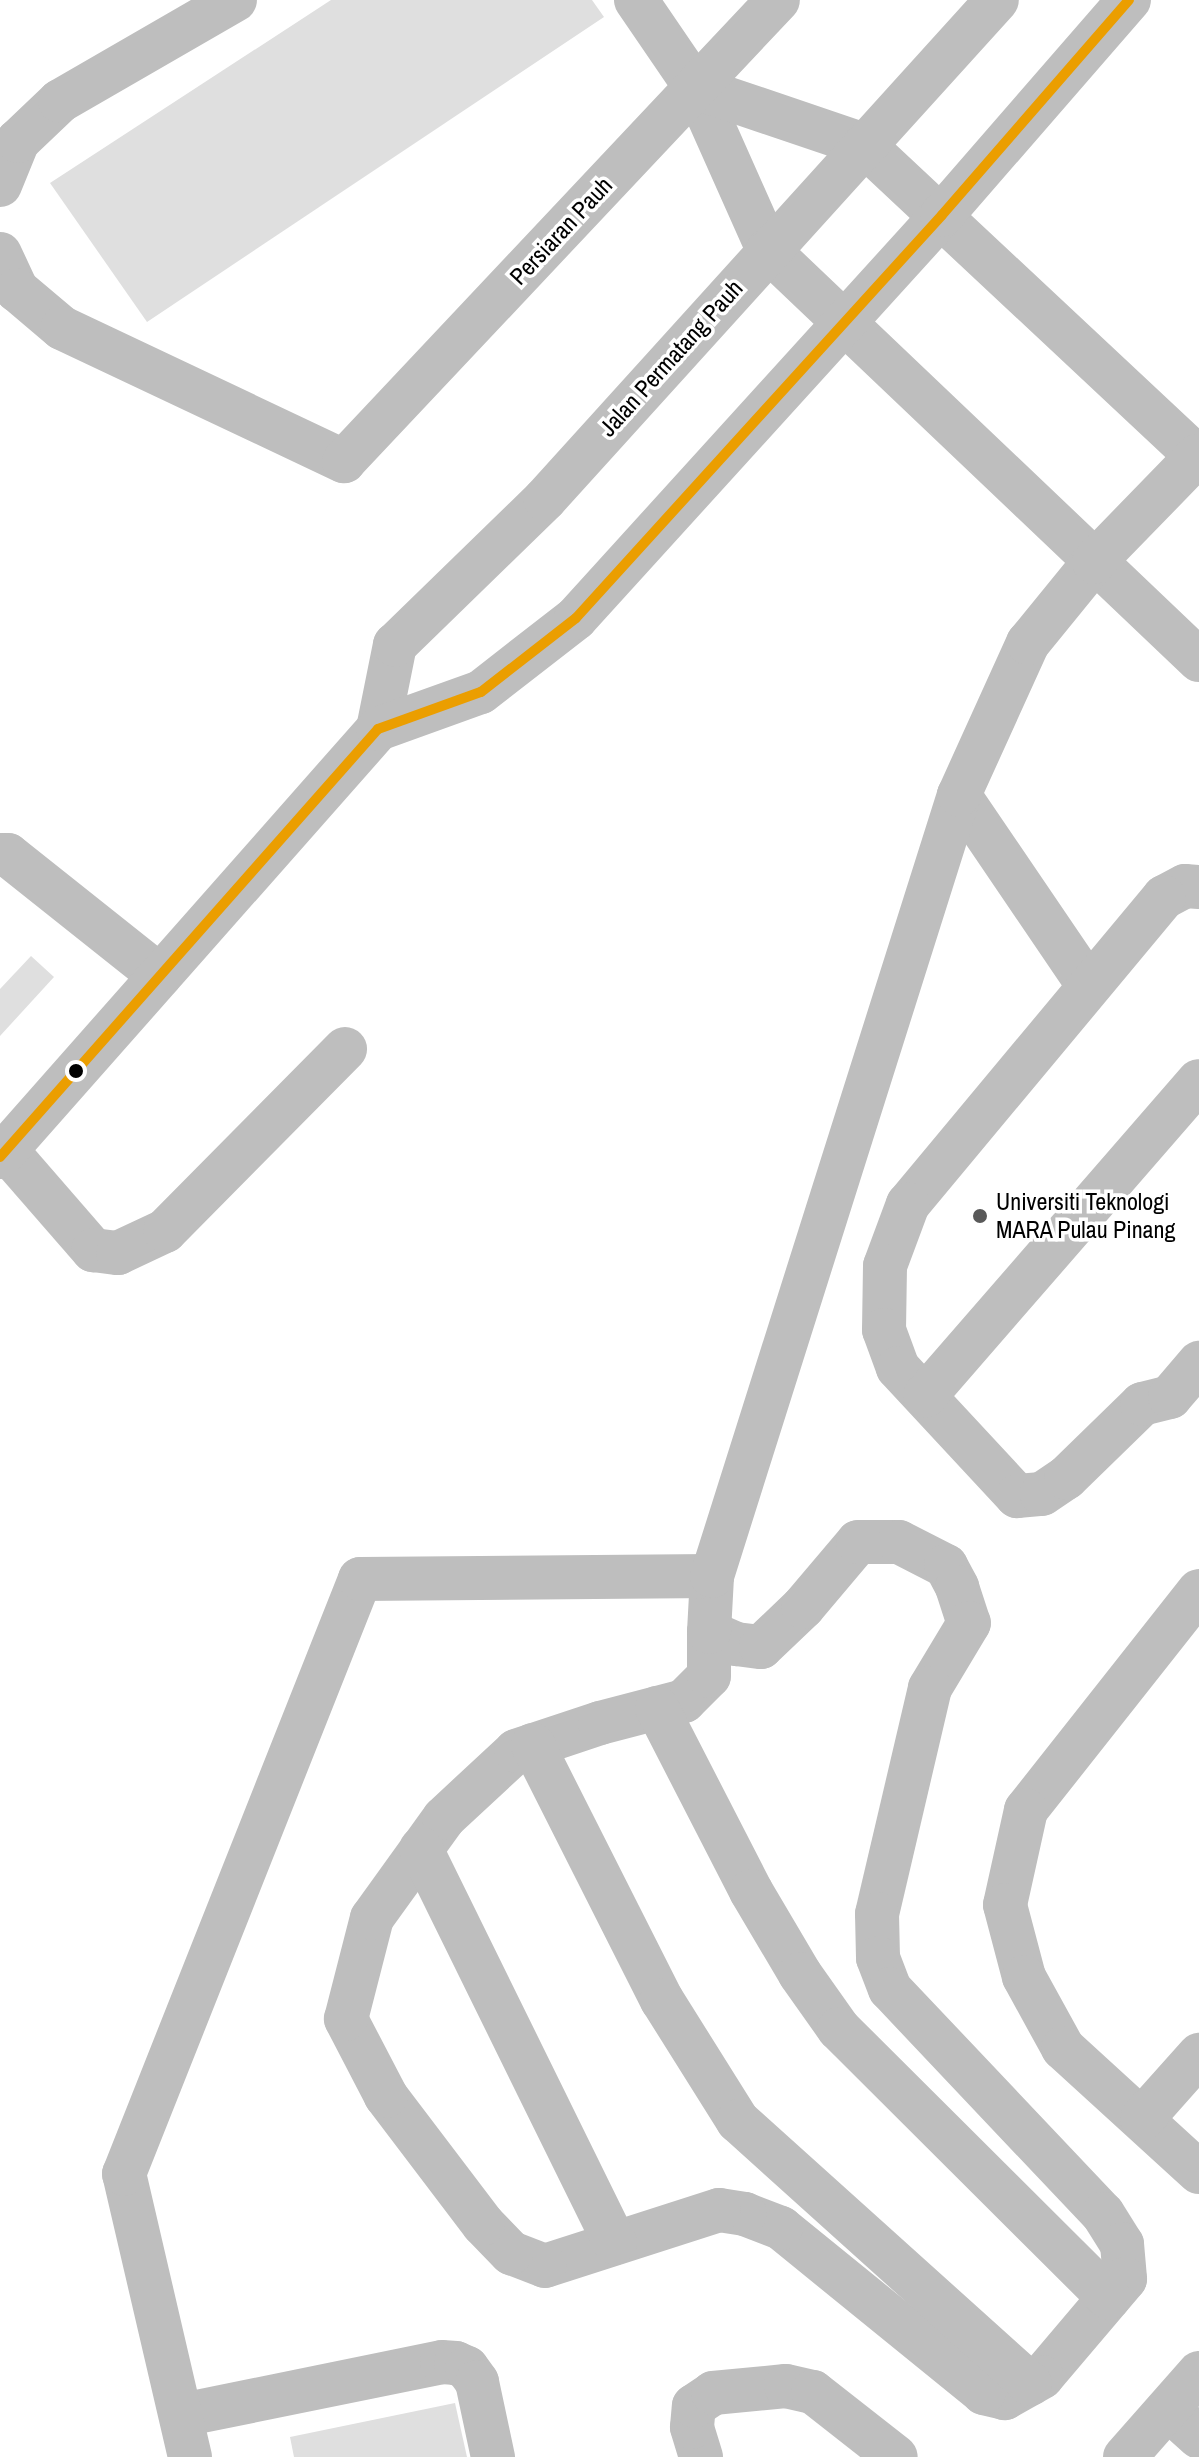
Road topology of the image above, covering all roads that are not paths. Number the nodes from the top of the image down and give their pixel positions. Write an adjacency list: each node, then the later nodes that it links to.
1 (235, 0): 8 (street)
2 (636, 0): 6 (street)
3 (778, 0): 6 (street, Persiaran Pauh)
4 (997, 0): 7 (street, Jalan Permatang Pauh)
5 (1129, 0): 9 (street, Jalan Permatang Pauh)
6 (696, 88): 7 (street); 10 (street); 11 (street, Persiaran Pauh)
7 (864, 145): 9 (street); 10 (street, Jalan Permatang Pauh)
8 (0, 185)
9 (942, 215): 12 (street, Jalan Permatang Pauh); 13 (street)
10 (768, 250): 12 (street); 16 (street, Jalan Permatang Pauh)
11 (0, 254)
12 (842, 323): 14 (street); 16 (street, Jalan Permatang Pauh)
13 (1198, 457): 14 (street)
14 (1094, 562): 15 (street); 17 (street)
15 (1199, 660)
16 (378, 729): 20 (street, Jalan Permatang Pauh)
17 (959, 795): 21 (street); 28 (street)
18 (0, 855): 20 (street)
19 (1199, 887): 21 (street)
20 (160, 976): 24 (street, Jalan Permatang Pauh)
21 (1089, 986): 26 (street)
22 (345, 1049): 24 (street)
23 (1199, 1081): 26 (street)
24 (3, 1154)
25 (1199, 1363): 27 (street)
26 (925, 1396): 27 (street)
27 (1185, 1407)
28 (712, 1576): 30 (street); 41 (street)
29 (1199, 1591): 35 (street)
30 (709, 1632): 31 (street); 38 (street)
31 (657, 1708): 32 (street); 38 (street)
32 (533, 1745): 33 (street); 40 (street)
33 (421, 1849): 37 (street); 37 (street)
34 (1199, 2055): 35 (street)
35 (1142, 2119): 36 (street)
36 (1199, 2172)
37 (615, 2243): 40 (street)
38 (1109, 2298): 40 (street)
39 (1199, 2373): 42 (street)
40 (1030, 2384)
41 (182, 2415): 43 (street); 44 (street)
42 (1184, 2424): 47 (street)
43 (190, 2457)
44 (493, 2457)
45 (701, 2457): 46 (street)
46 (896, 2457)
47 (1125, 2457)

